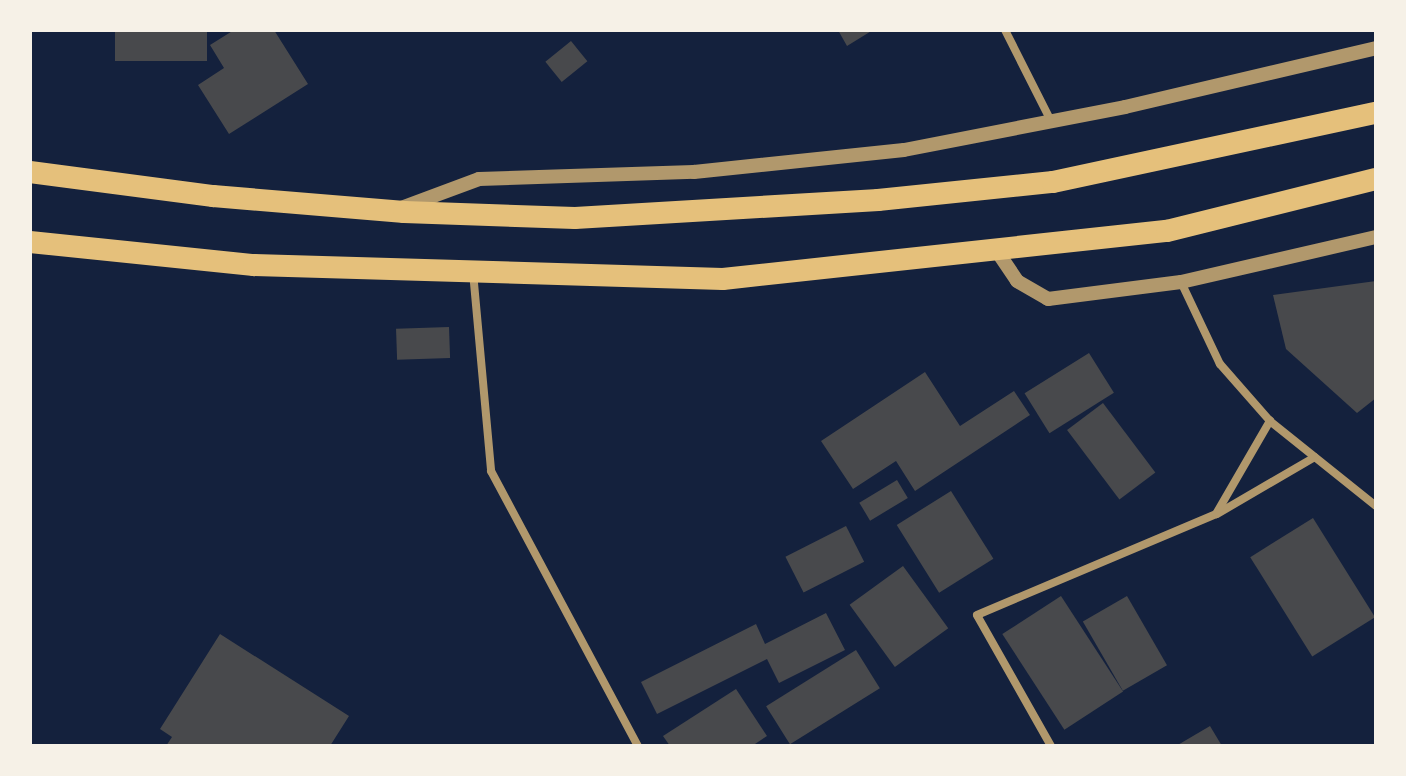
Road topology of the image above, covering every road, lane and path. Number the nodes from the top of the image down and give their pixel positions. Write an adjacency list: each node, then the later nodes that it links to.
1 (1005, 30): 4 (street)
2 (1376, 48): 4 (street)
3 (1376, 113): 7 (highway)
4 (1051, 121): 7 (street)
5 (30, 172): 7 (highway)
6 (1376, 179): 10 (highway)
7 (393, 211)
8 (1376, 237): 12 (street)
9 (30, 242): 11 (highway)
10 (997, 251): 11 (highway); 12 (street)
11 (473, 271): 17 (street)
12 (1181, 282): 13 (street)
13 (1270, 421): 14 (street); 16 (street)
14 (1315, 457): 15 (street); 16 (street)
15 (1376, 506)
16 (1216, 514): 18 (street)
17 (638, 746)
18 (1051, 746)

